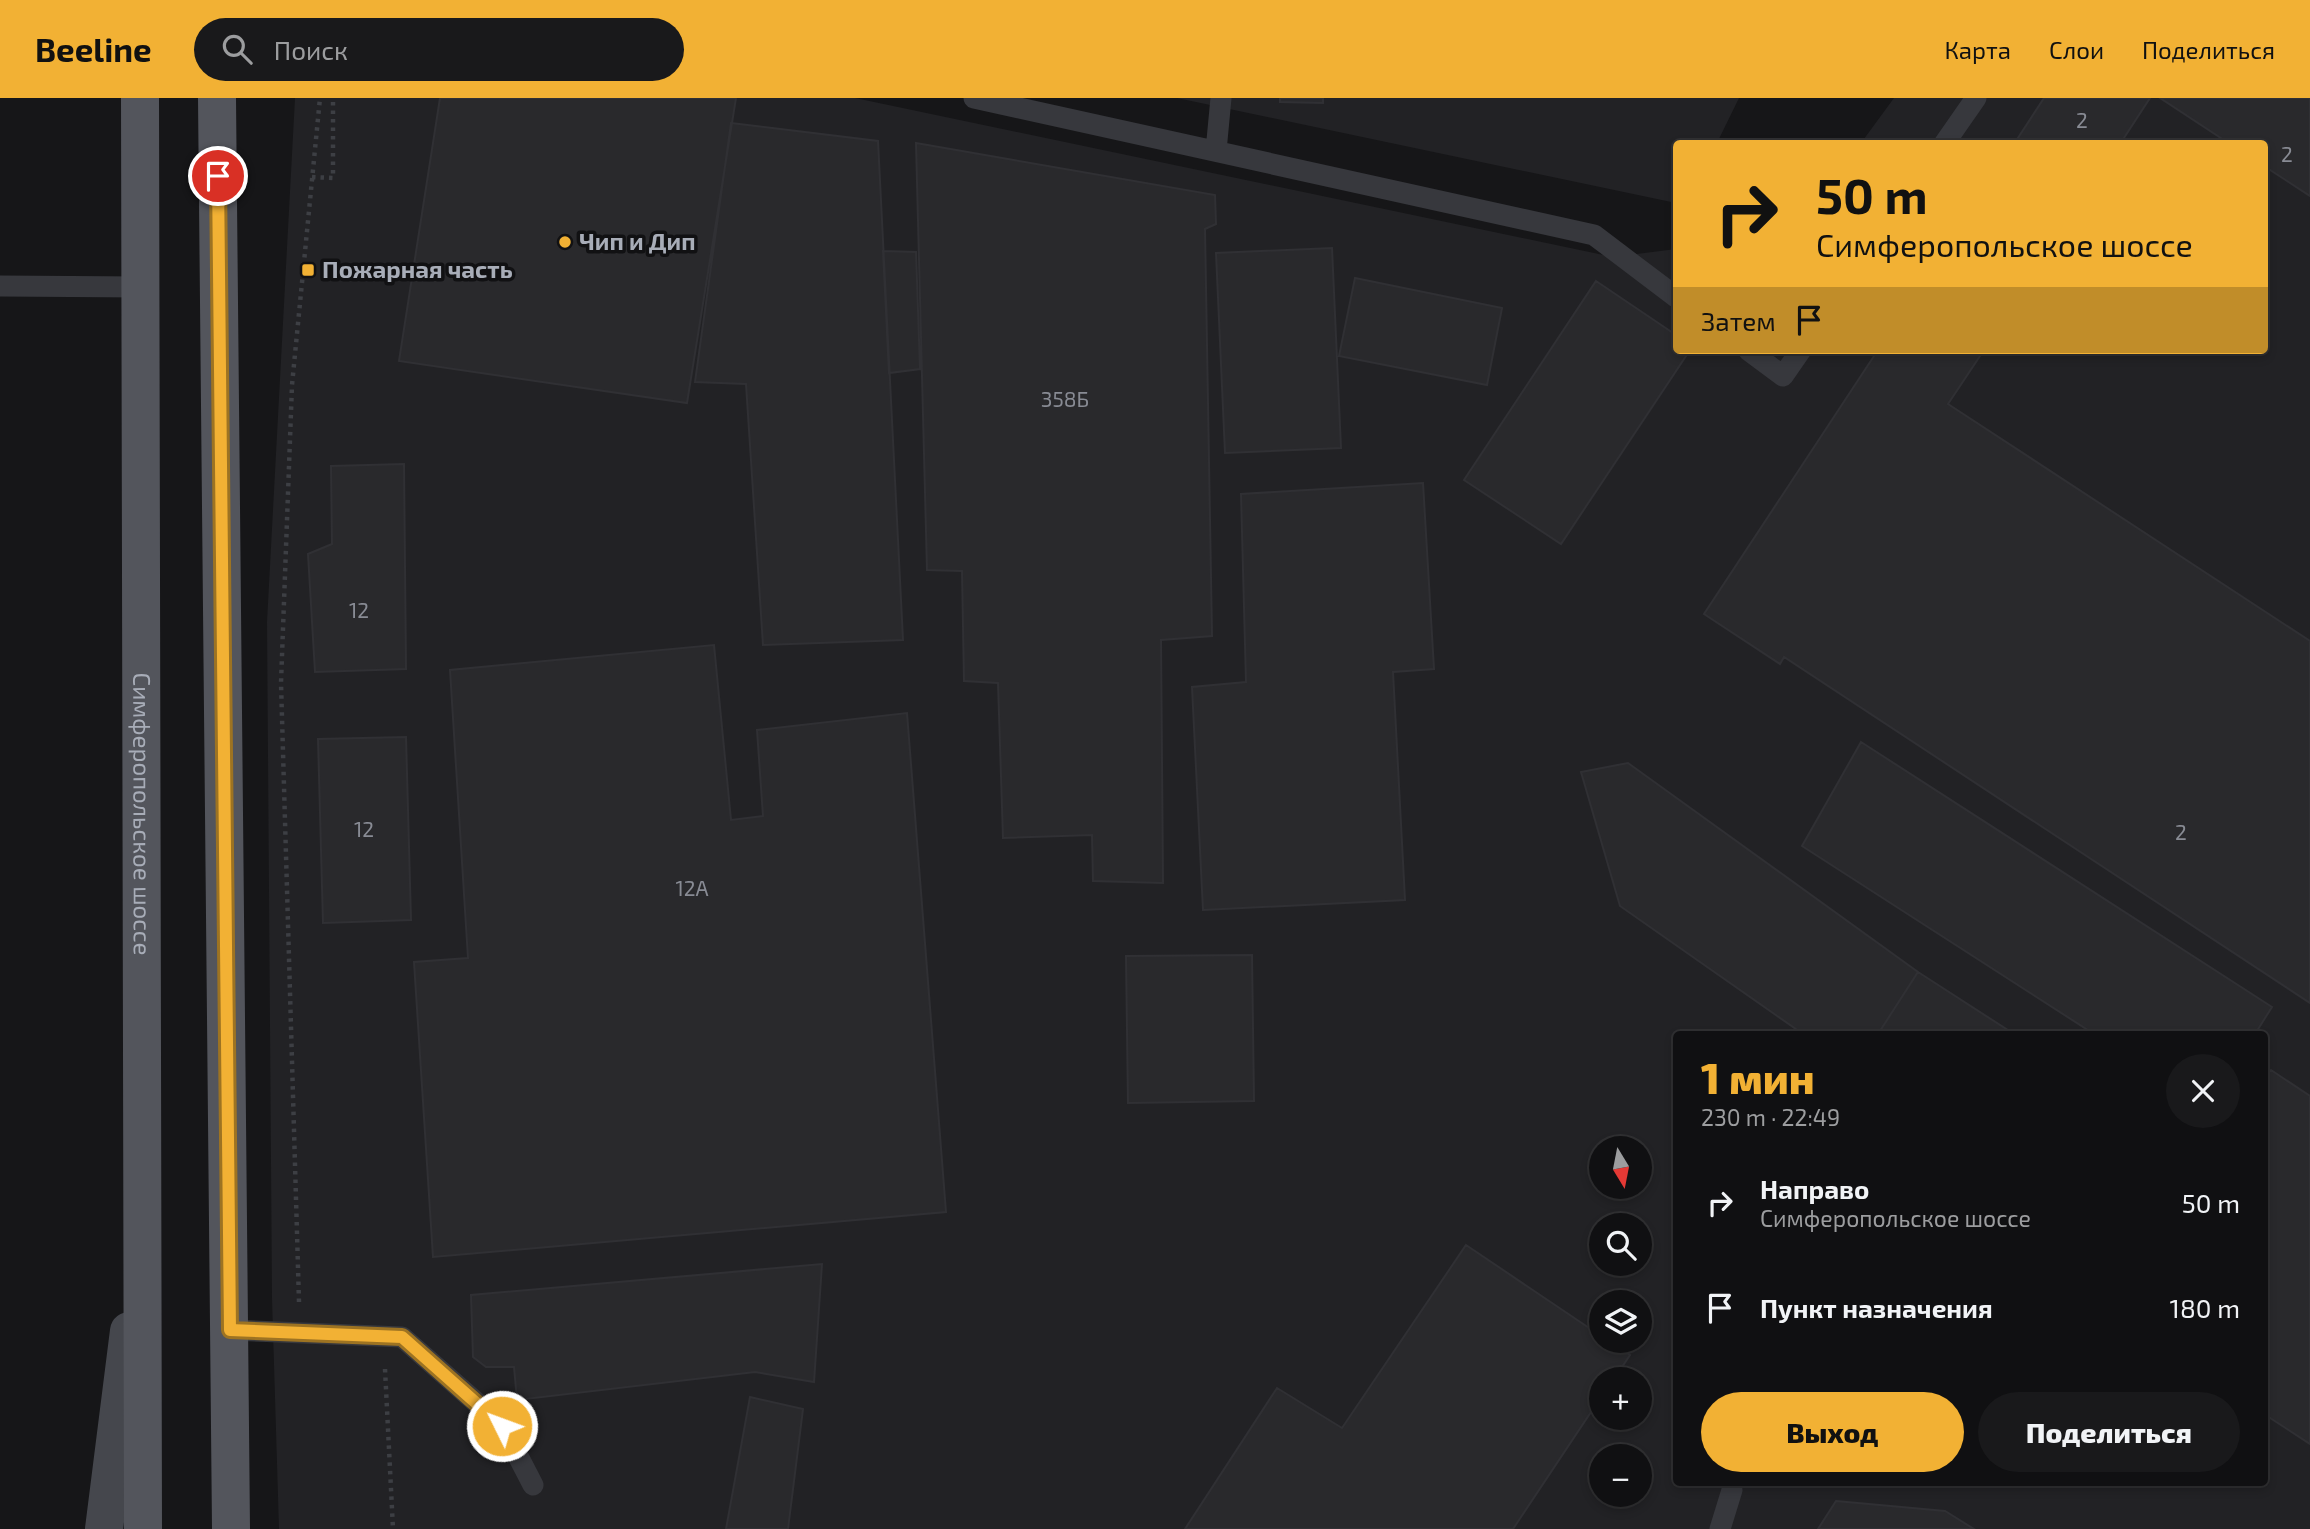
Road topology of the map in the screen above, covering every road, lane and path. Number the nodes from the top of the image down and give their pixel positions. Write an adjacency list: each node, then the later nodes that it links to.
1 (140, 98): 12 (main road, Симферопольское шоссе)
2 (217, 98): 17 (main road)
3 (320, 98): 10 (path)
4 (333, 98): 10 (path)
5 (974, 98): 9 (lane)
6 (1222, 98): 9 (lane)
7 (1976, 98): 8 (lane)
8 (1947, 140)
9 (1216, 151): 13 (lane)
10 (312, 177): 18 (path)
11 (0, 286): 12 (lane)
12 (141, 287): 16 (main road, Симферопольское шоссе)
13 (1673, 295)
14 (1753, 354): 15 (lane)
15 (1798, 354)
16 (142, 1218): 23 (main road); 24 (main road, Симферопольское шоссе)
17 (230, 1330): 18 (lane); 20 (main road)
18 (300, 1331): 19 (lane)
19 (384, 1336): 21 (lane); 27 (path)
20 (231, 1458): 25 (main road); 26 (main road)
21 (533, 1485)
22 (1732, 1490): 28 (lane)
23 (104, 1529)
24 (143, 1529)
25 (231, 1529)
26 (241, 1529)
27 (393, 1529)
28 (1720, 1529)

